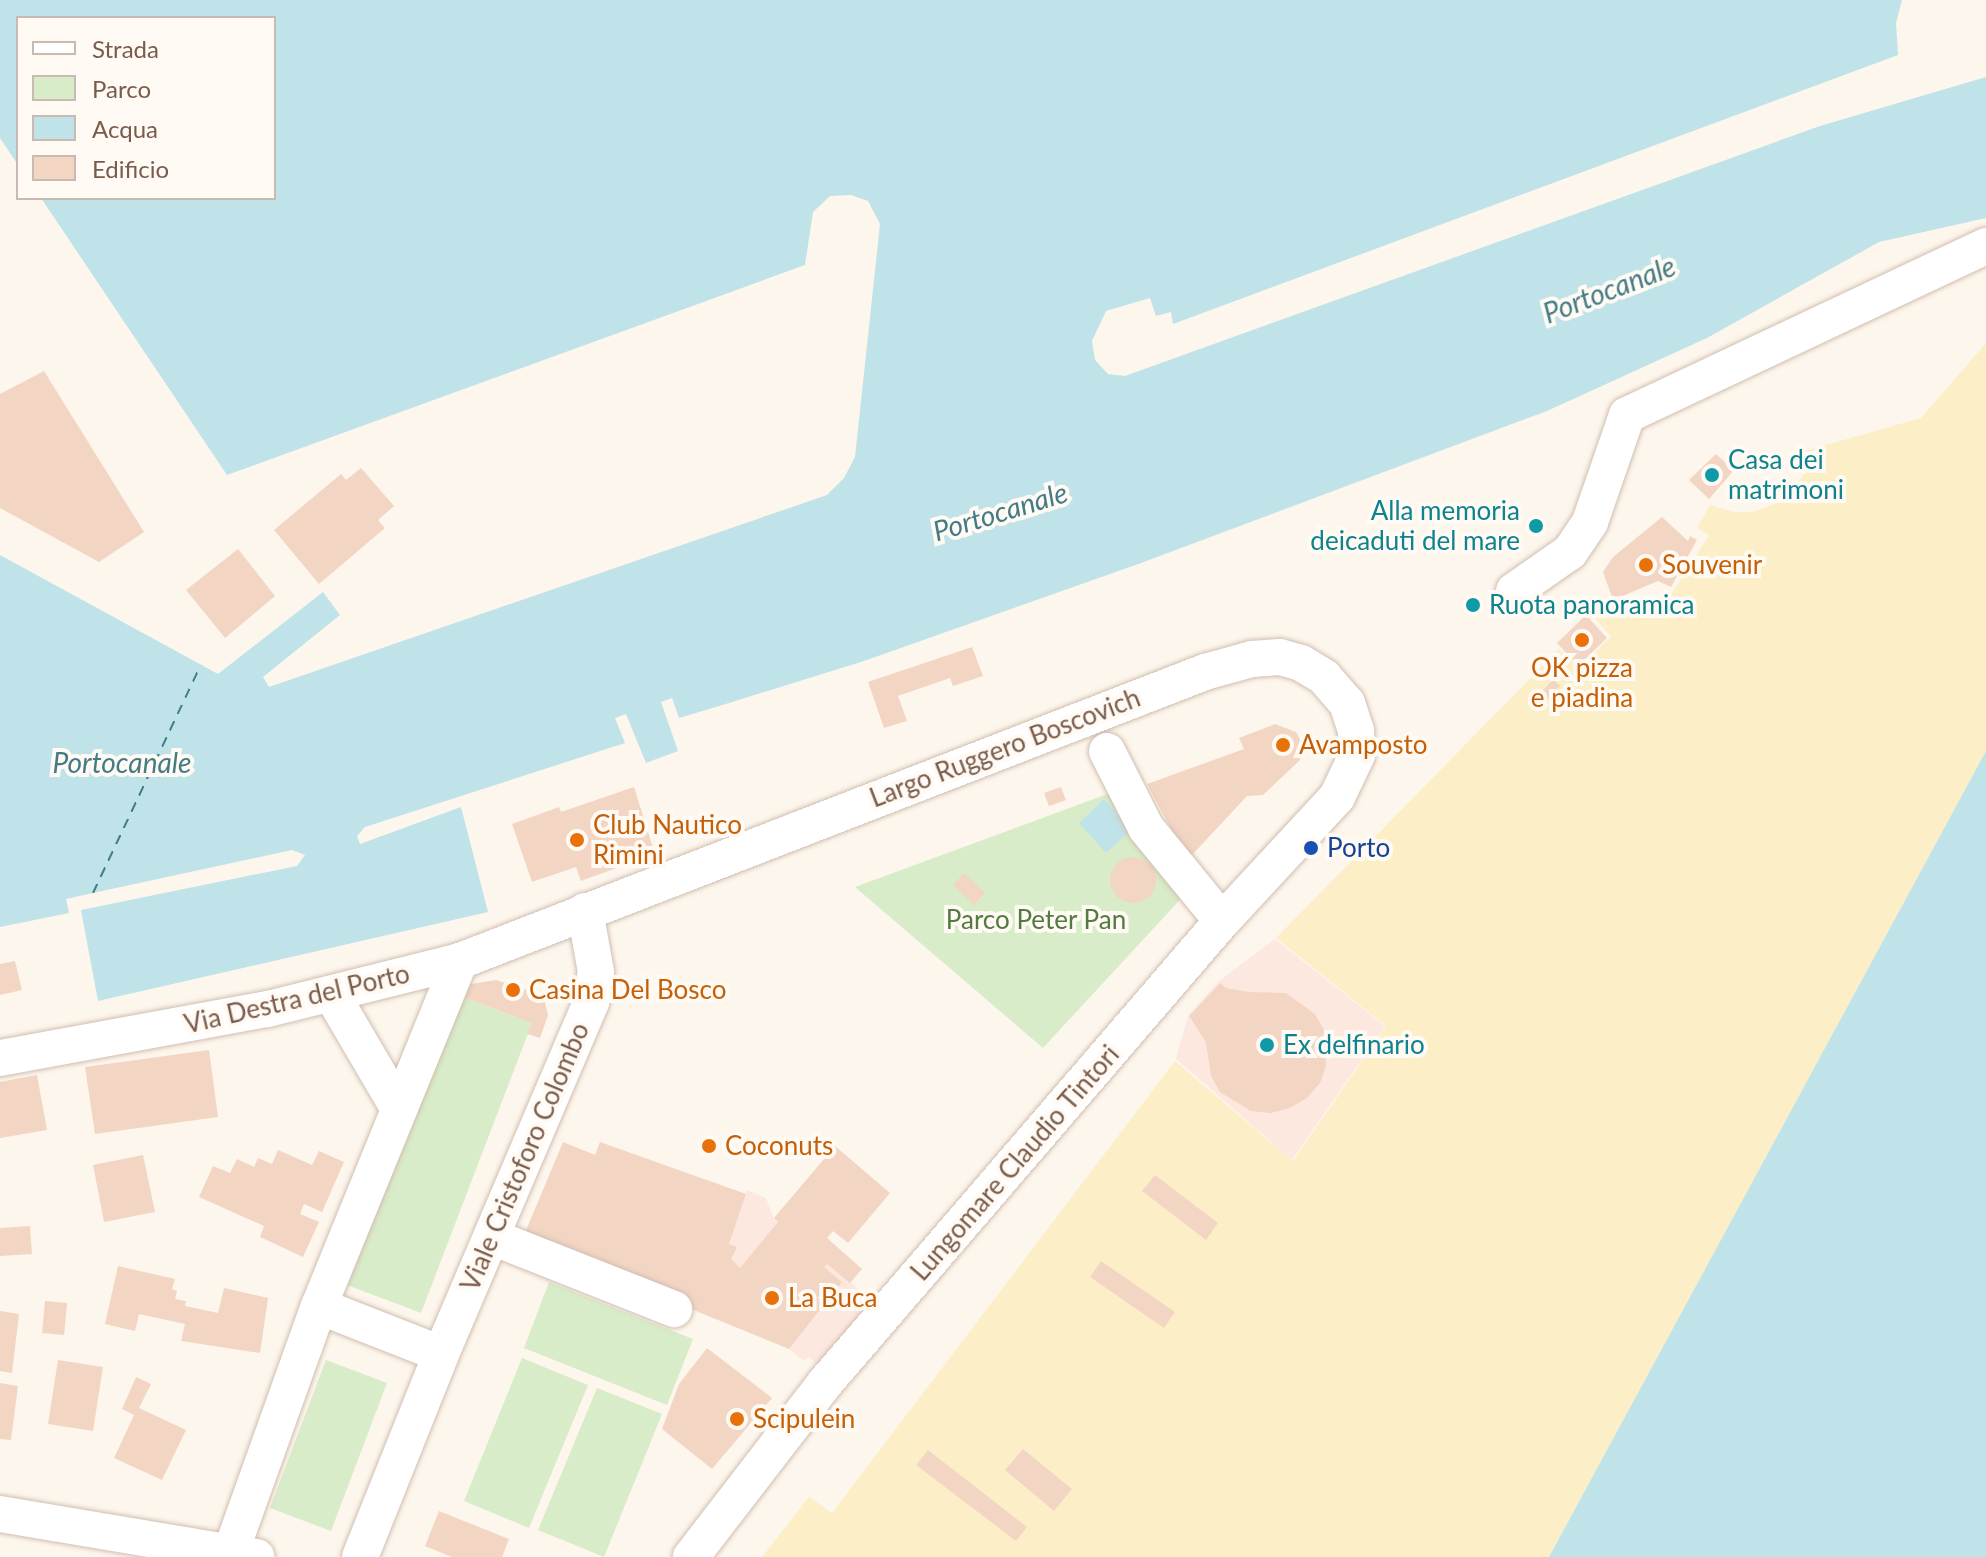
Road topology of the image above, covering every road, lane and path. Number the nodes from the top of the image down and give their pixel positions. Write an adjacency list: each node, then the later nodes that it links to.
1 (1986, 246): 2 (street)
2 (1514, 591)
3 (1107, 751): 6 (street)
4 (1349, 777): 5 (street, Largo Ruggero Boscovich); 6 (street, Lungomare Claudio Tintori)
5 (585, 911): 7 (street, Via Destra del Porto); 11 (street, Viale Cristoforo Colombo)
6 (1222, 921): 18 (street, Lungomare Claudio Tintori)
7 (460, 961): 8 (street, Via Destra del Porto); 10 (street)
8 (332, 995): 9 (street, Via Destra del Porto); 10 (street)
9 (0, 1058)
10 (399, 1109): 12 (street)
11 (492, 1237): 13 (street); 14 (street, Viale Cristoforo Colombo)
12 (319, 1306): 14 (street); 16 (street)
13 (674, 1309)
14 (441, 1354): 17 (street, Viale Cristoforo Colombo)
15 (0, 1514): 16 (street)
16 (239, 1555)
17 (360, 1557)
18 (691, 1557)

